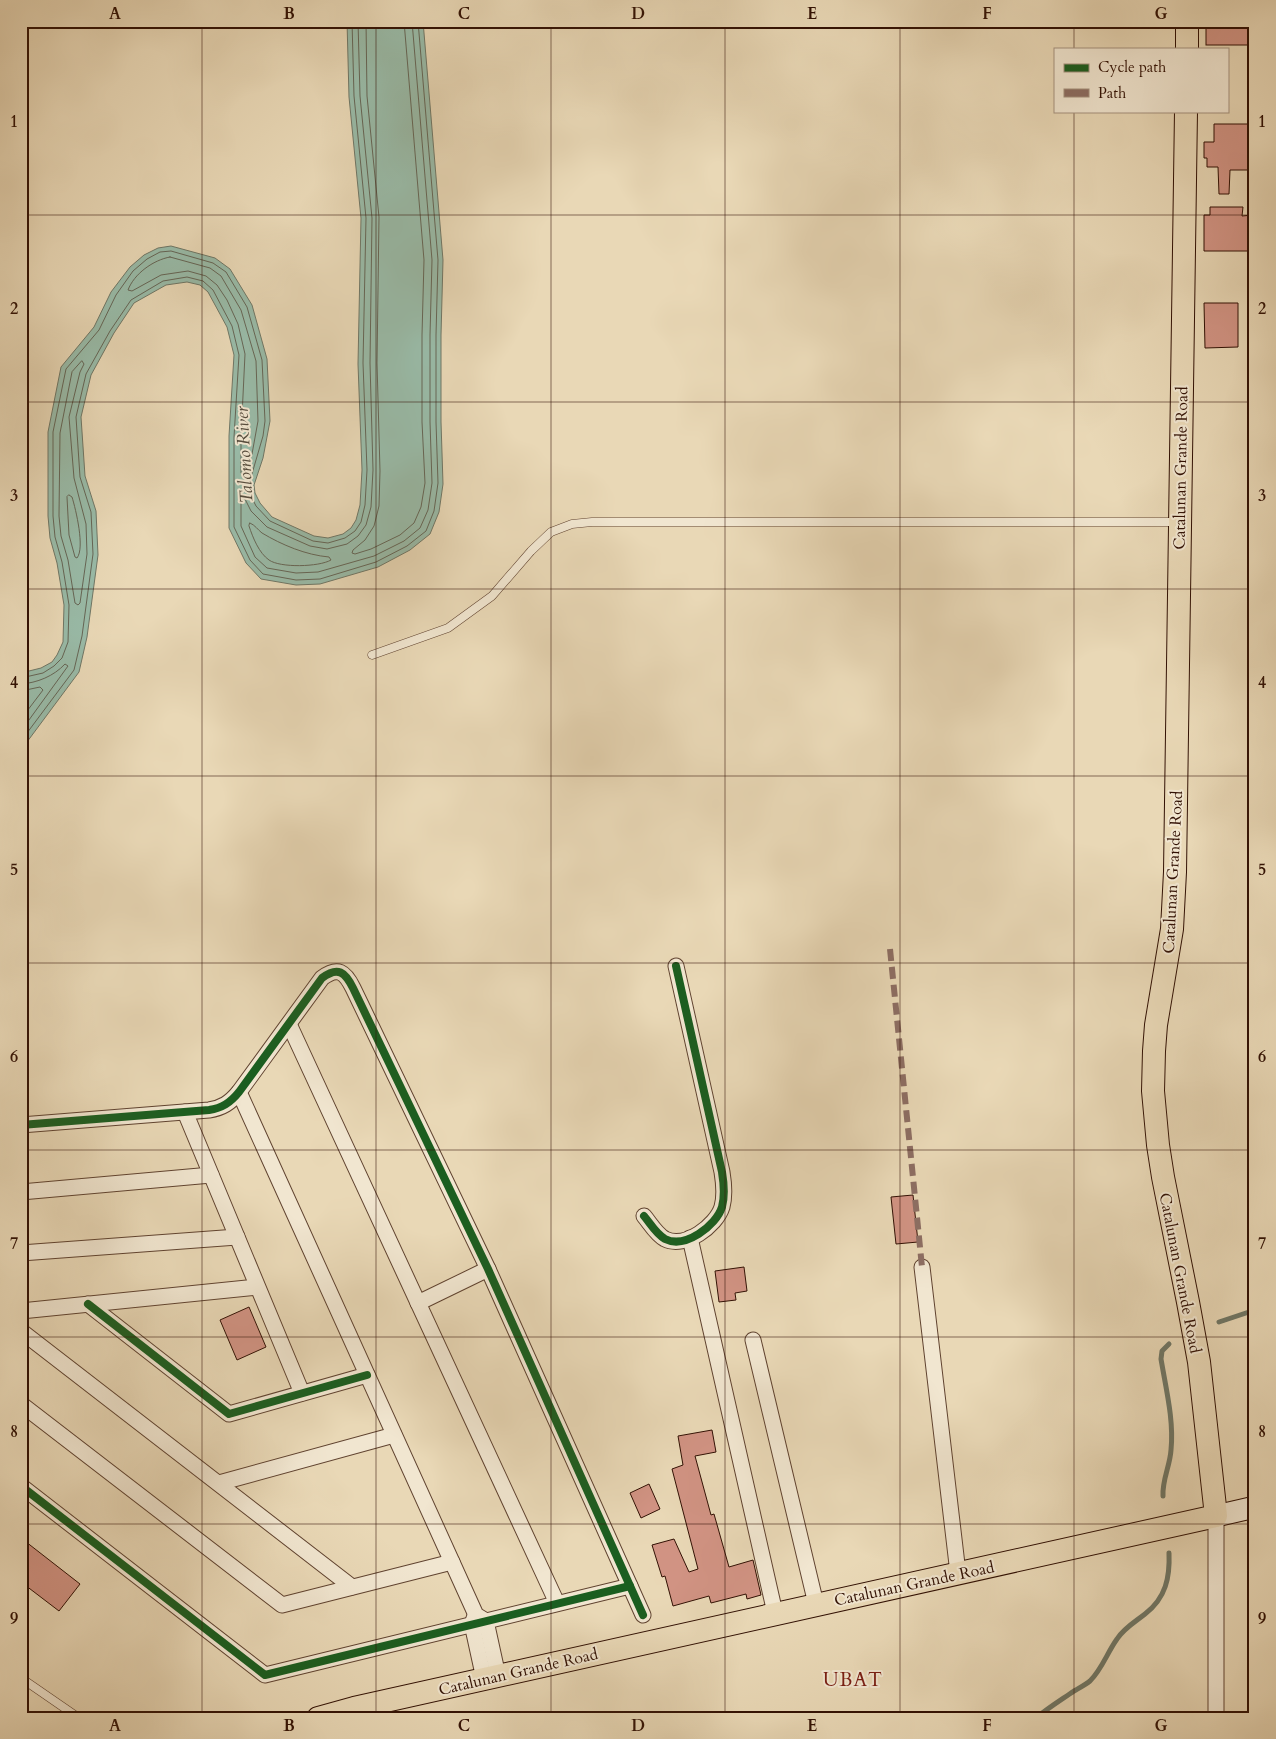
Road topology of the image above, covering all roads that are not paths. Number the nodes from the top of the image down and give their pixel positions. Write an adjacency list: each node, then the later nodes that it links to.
1 (1187, 21): 2 (main road)
2 (1187, 48)
3 (1186, 112): 4 (main road, Catalunan Grande Road)
4 (1179, 522): 5 (lane); 32 (main road, Catalunan Grande Road)
5 (372, 655)
6 (676, 966): 15 (street)
7 (289, 1024): 8 (street); 18 (street); 20 (street)
8 (239, 1092): 9 (street); 25 (street)
9 (185, 1112): 10 (street); 11 (street)
10 (21, 1125)
11 (211, 1175): 12 (street); 14 (street)
12 (21, 1192)
13 (644, 1216): 15 (street)
14 (237, 1236): 16 (street); 19 (street)
15 (690, 1238): 39 (street)
16 (21, 1253)
17 (922, 1267): 34 (street)
18 (488, 1269): 20 (street); 35 (street)
19 (257, 1286): 21 (street); 26 (street)
20 (418, 1303): 37 (street)
21 (88, 1304): 22 (street); 26 (street)
22 (21, 1311)
23 (21, 1331): 29 (street)
24 (753, 1340): 38 (street)
25 (367, 1375): 26 (street); 28 (street)
26 (302, 1393)
27 (21, 1404): 36 (street)
28 (394, 1435): 29 (street); 33 (street)
29 (219, 1483): 36 (street)
30 (21, 1486): 41 (street)
31 (1255, 1507): 32 (main road)
32 (1216, 1516): 34 (main road, Catalunan Grande Road); 46 (street)
33 (452, 1562): 36 (street); 41 (street)
34 (958, 1573): 38 (main road, Catalunan Grande Road)
35 (630, 1586): 37 (street); 40 (street)
36 (352, 1587)
37 (557, 1603): 41 (street)
38 (816, 1604): 39 (main road, Catalunan Grande Road)
39 (775, 1613): 42 (main road, Catalunan Grande Road)
40 (643, 1615)
41 (478, 1620): 42 (street)
42 (491, 1677): 45 (main road, Catalunan Grande Road)
43 (21, 1678): 44 (lane)
44 (79, 1718)
45 (318, 1718)
46 (1216, 1718)

